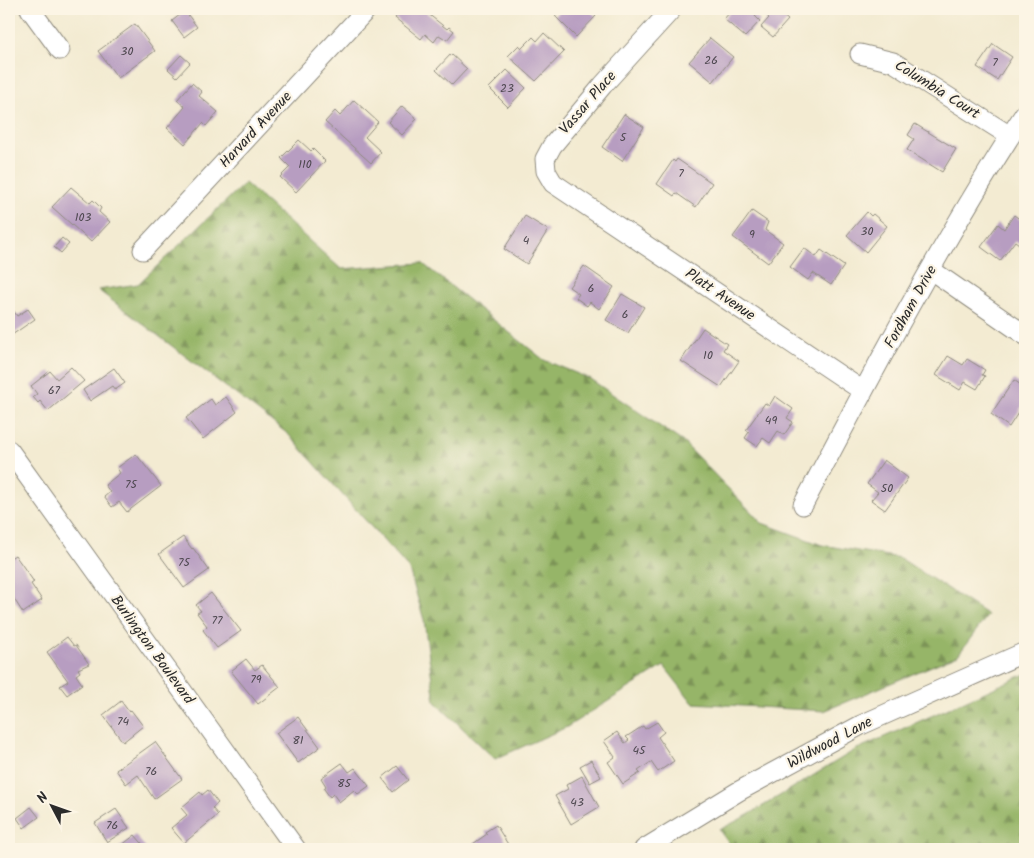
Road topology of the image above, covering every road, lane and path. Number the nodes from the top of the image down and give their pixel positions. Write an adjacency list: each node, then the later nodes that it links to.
1 (30, 9): 4 (street)
2 (367, 9): 9 (street, Harvard Avenue)
3 (672, 9): 8 (street, Vassar Place)
4 (60, 50)
5 (860, 54): 7 (street, Columbia Court)
6 (1025, 113): 7 (street, Fordham Drive)
7 (1010, 136): 10 (street, Fordham Drive)
8 (577, 199): 12 (street, Platt Avenue)
9 (143, 250)
10 (931, 270): 11 (street); 12 (street, Fordham Drive)
11 (1025, 335)
12 (863, 391): 14 (street, Fordham Drive)
13 (9, 450): 16 (street, Burlington Boulevard)
14 (803, 505)
15 (1025, 652): 17 (street, Wildwood Lane)
16 (296, 849)
17 (644, 849)

